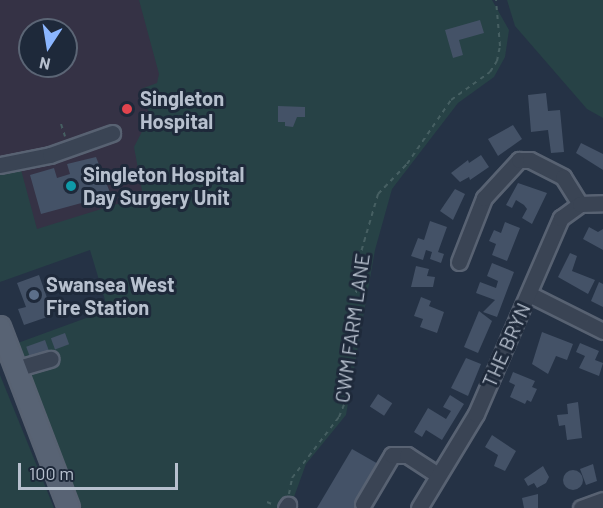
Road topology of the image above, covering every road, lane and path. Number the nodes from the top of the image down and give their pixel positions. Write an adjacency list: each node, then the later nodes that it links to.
1 (496, 0): 15 (path, CWM FARM LANE)
2 (112, 133): 3 (street)
3 (0, 164)
4 (603, 203): 5 (street)
5 (580, 204): 6 (street); 7 (street, THE BRYN)
6 (466, 257)
7 (529, 294): 9 (street); 12 (street, THE BRYN)
8 (0, 327): 11 (main road)
9 (603, 331)
10 (51, 359): 11 (street)
11 (15, 369): 16 (main road)
12 (438, 475): 14 (street); 17 (street, THE BRYN)
13 (603, 500): 18 (street)
14 (363, 504)
15 (287, 507)
16 (69, 508)
17 (418, 508)
18 (581, 508)

